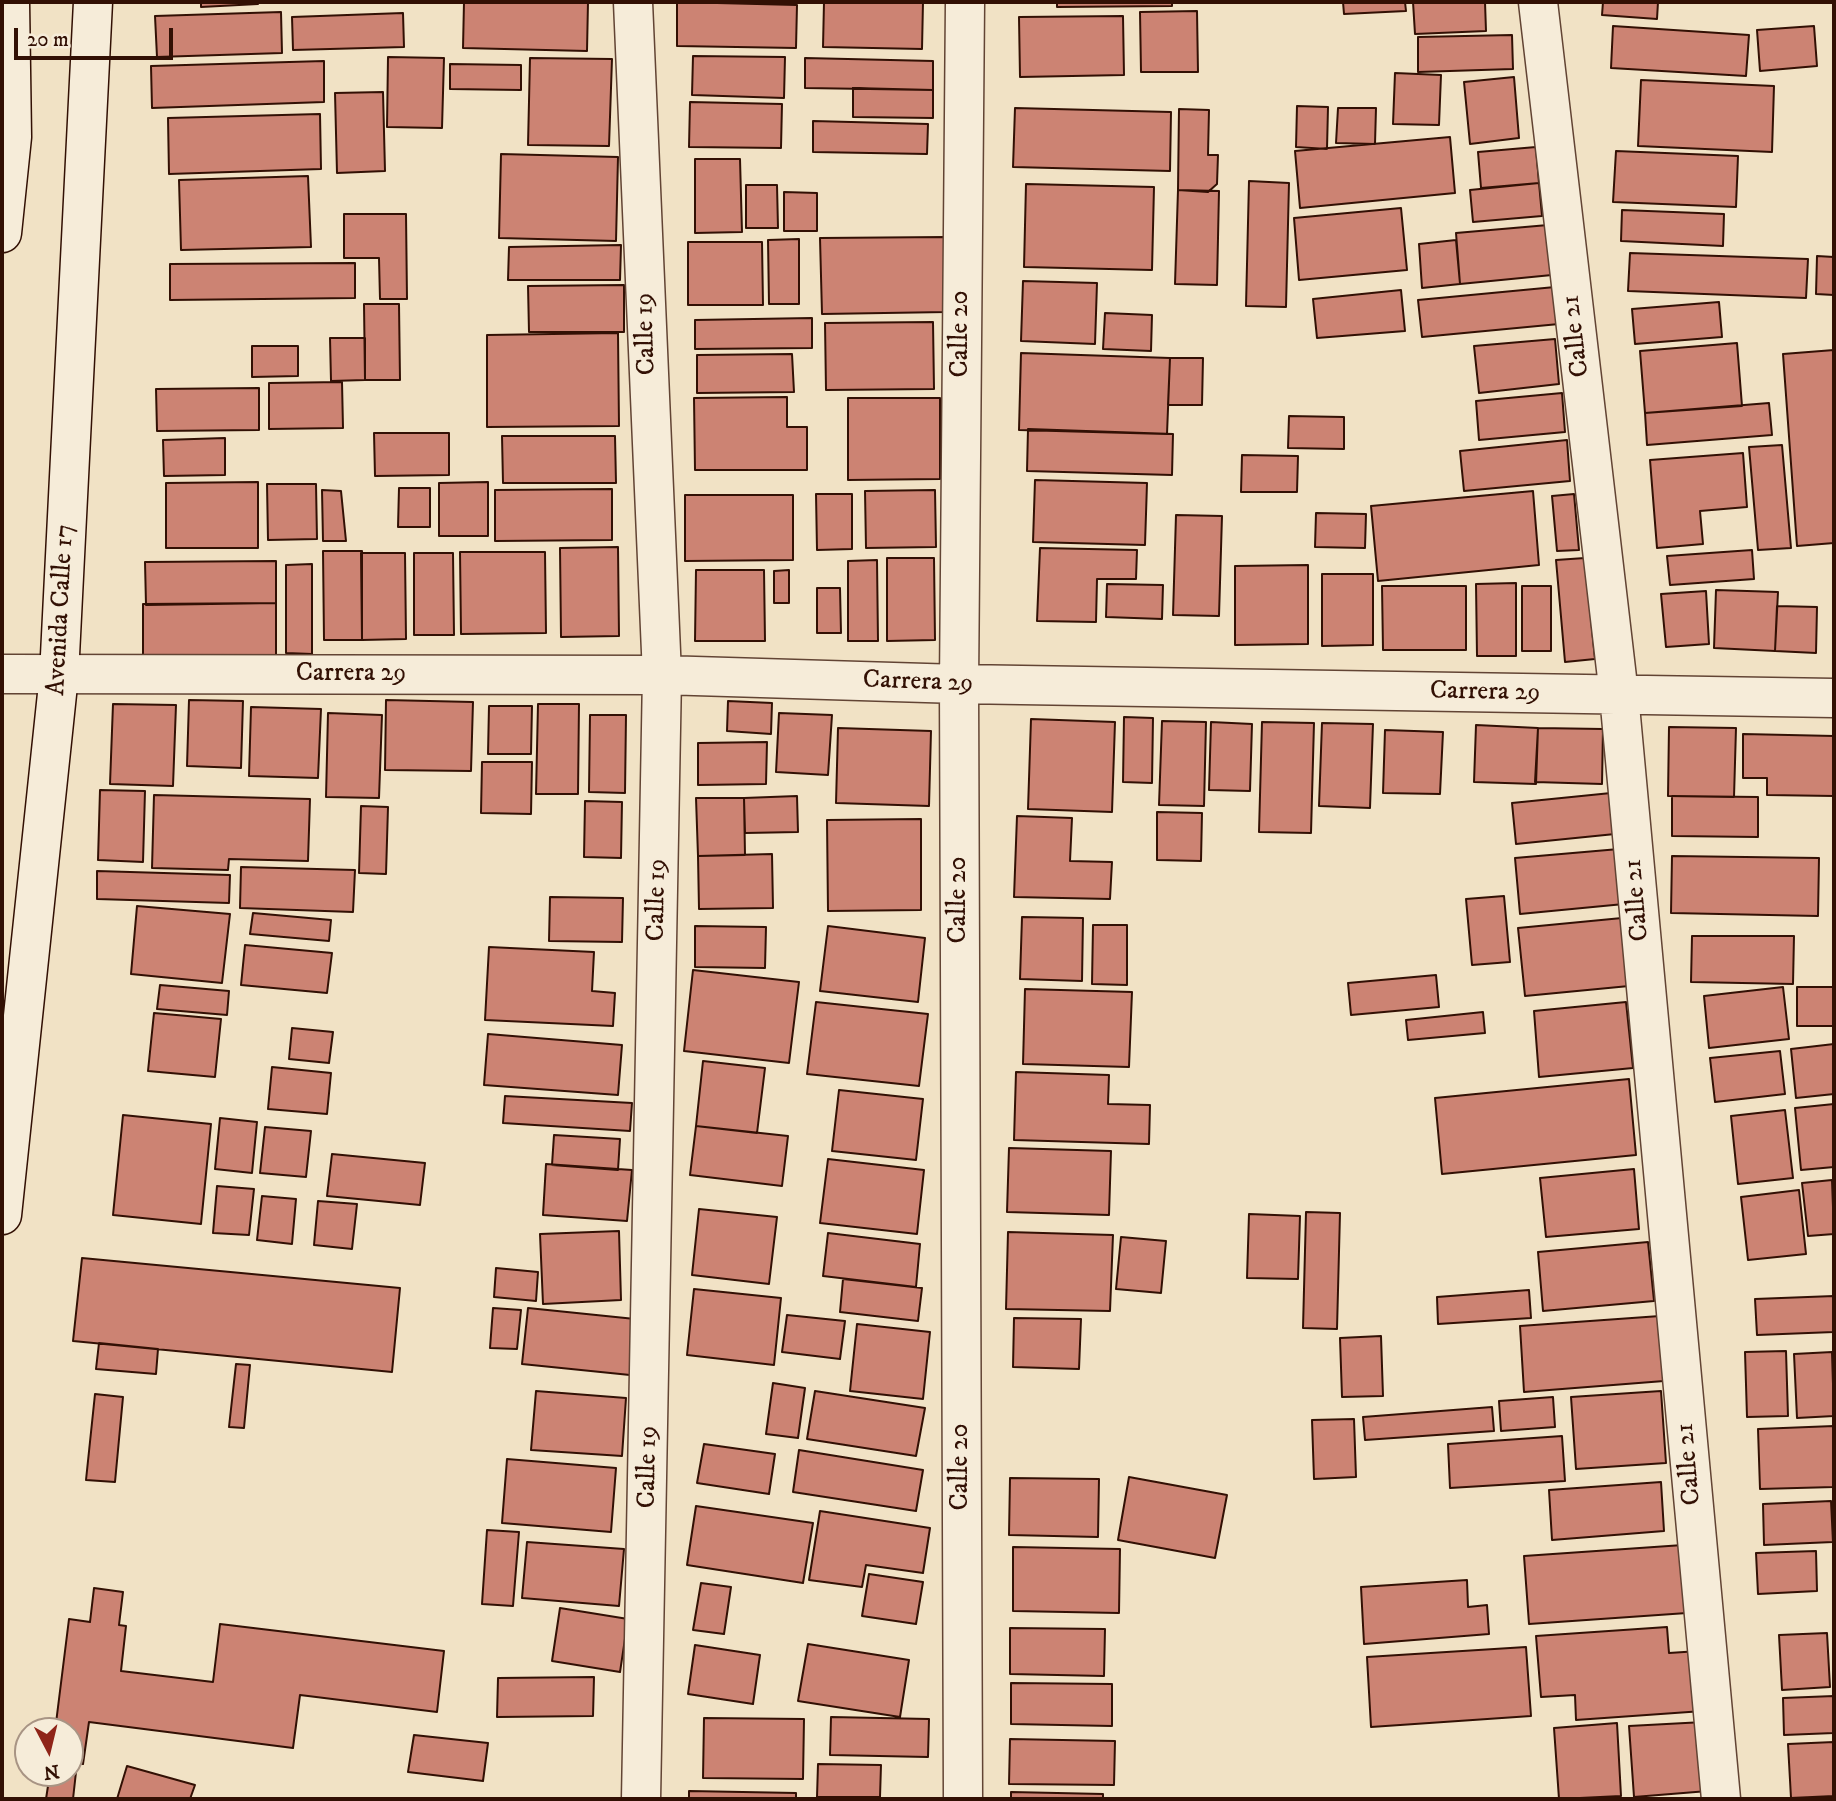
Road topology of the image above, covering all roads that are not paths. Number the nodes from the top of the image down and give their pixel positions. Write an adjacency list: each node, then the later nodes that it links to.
1 (10, 2): 6 (street)
2 (93, 2): 8 (street, Avenida Calle 17)
3 (633, 2): 9 (street, Calle 19)
4 (965, 2): 10 (street, Calle 20)
5 (1538, 2): 11 (street, Calle 21)
6 (2, 233)
7 (2, 674): 8 (street, Carrera 29)
8 (59, 675): 9 (street, Carrera 29); 13 (street, Avenida Calle 17)
9 (662, 675): 10 (street, Carrera 29); 14 (street, Calle 19)
10 (959, 684): 11 (street, Carrera 29); 15 (street, Calle 20)
11 (1619, 695): 12 (street, Carrera 29); 16 (street, Calle 21)
12 (1834, 698)
13 (2, 1215)
14 (641, 1799)
15 (963, 1799)
16 (1721, 1799)

